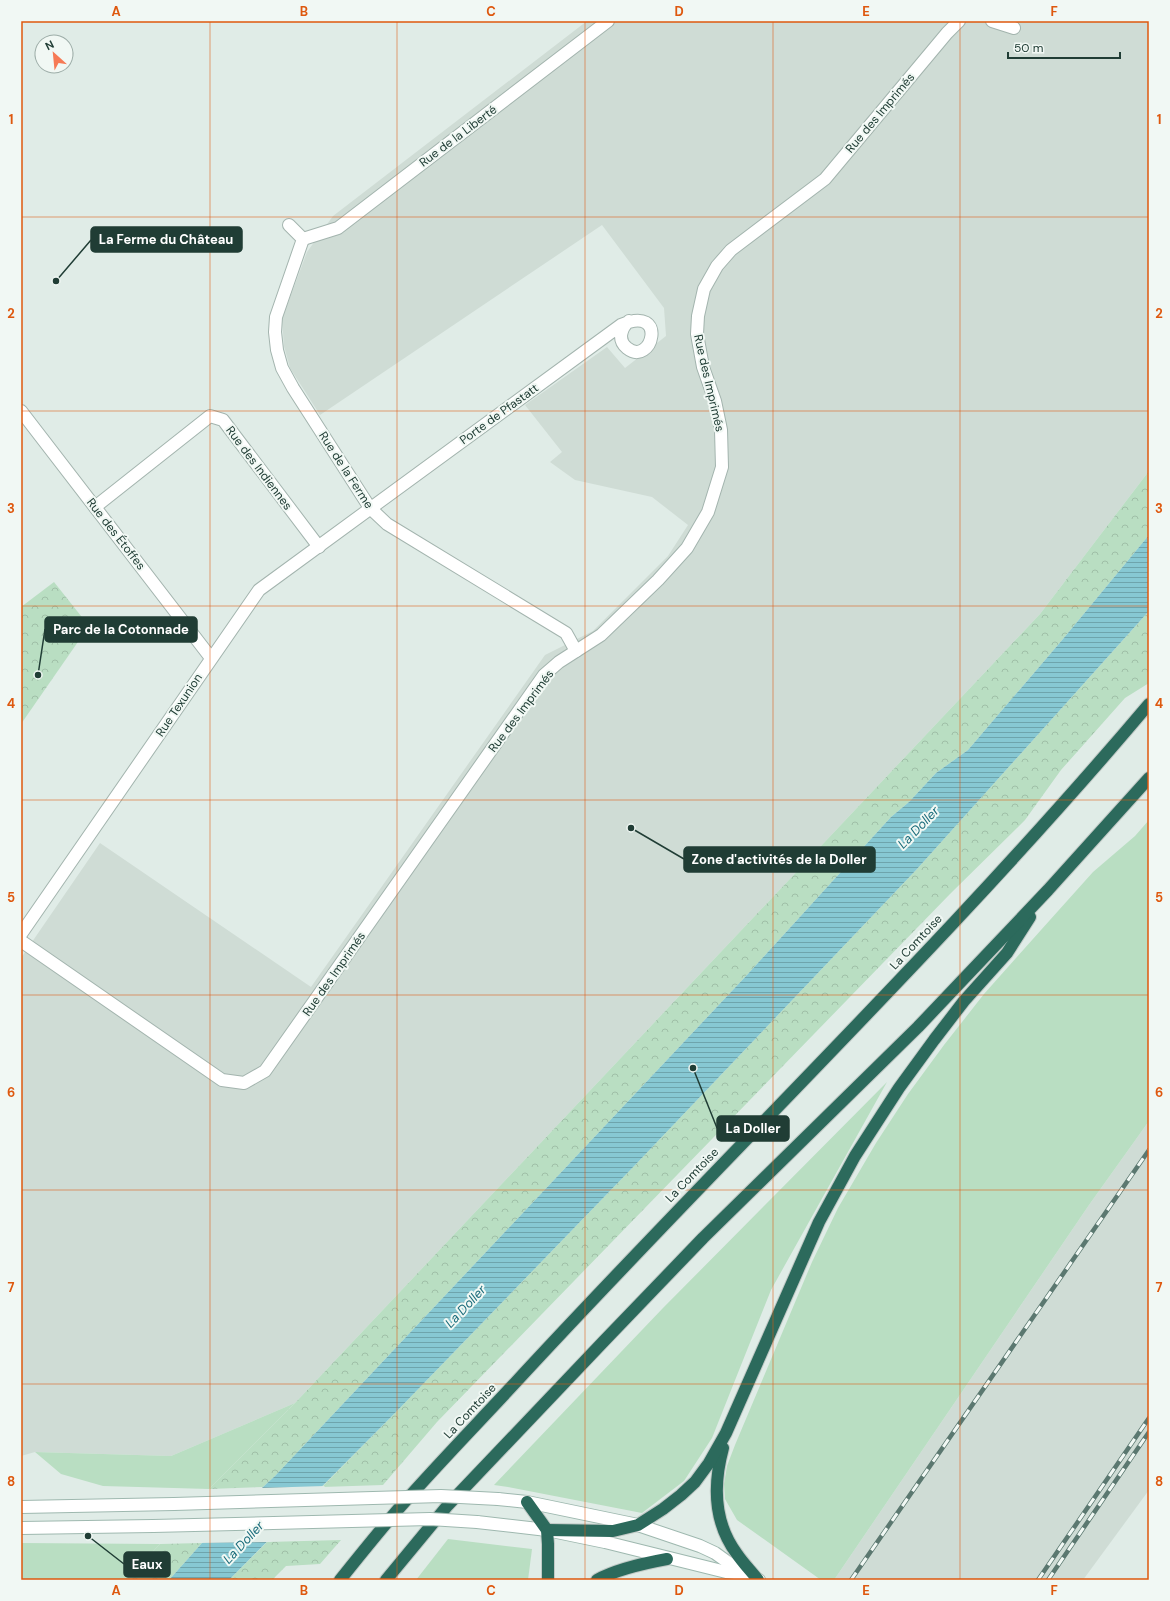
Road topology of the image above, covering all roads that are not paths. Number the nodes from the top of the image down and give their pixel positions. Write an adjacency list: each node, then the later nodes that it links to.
1 (608, 21): 6 (street, Rue de la Liberté)
2 (959, 21): 12 (street, Rue des Imprimés)
3 (992, 21): 4 (street)
4 (1014, 28)
5 (289, 225): 6 (street)
6 (303, 239): 10 (street, Rue de la Ferme)
7 (629, 321): 10 (street, Porte de Pfastatt)
8 (21, 411): 9 (street, Rue des Étoffes)
9 (95, 507): 11 (street, Rue des Indiennes); 13 (street, Rue des Étoffes)
10 (370, 508): 11 (street, Rue Texunion); 12 (street, Rue de la Ferme)
11 (319, 547): 13 (street, Rue Texunion)
12 (576, 651): 18 (street, Rue des Imprimés)
13 (211, 658): 17 (street, Rue Texunion)
14 (1149, 704): 27 (highway, La Comtoise)
15 (1149, 778): 16 (highway)
16 (1048, 890): 19 (highway); 28 (highway)
17 (21, 934)
18 (21, 941)
19 (726, 1433): 22 (highway); 31 (highway)
20 (528, 1502): 21 (street, bridge); 22 (street); 24 (highway)
21 (21, 1507)
22 (638, 1525): 24 (highway); 26 (street)
23 (21, 1528): 24 (street, bridge)
24 (547, 1530): 25 (street); 29 (highway)
25 (667, 1559): 26 (street); 30 (highway)
26 (744, 1574): 31 (street)
27 (340, 1580)
28 (386, 1580)
29 (548, 1580)
30 (597, 1580)
31 (758, 1580)

